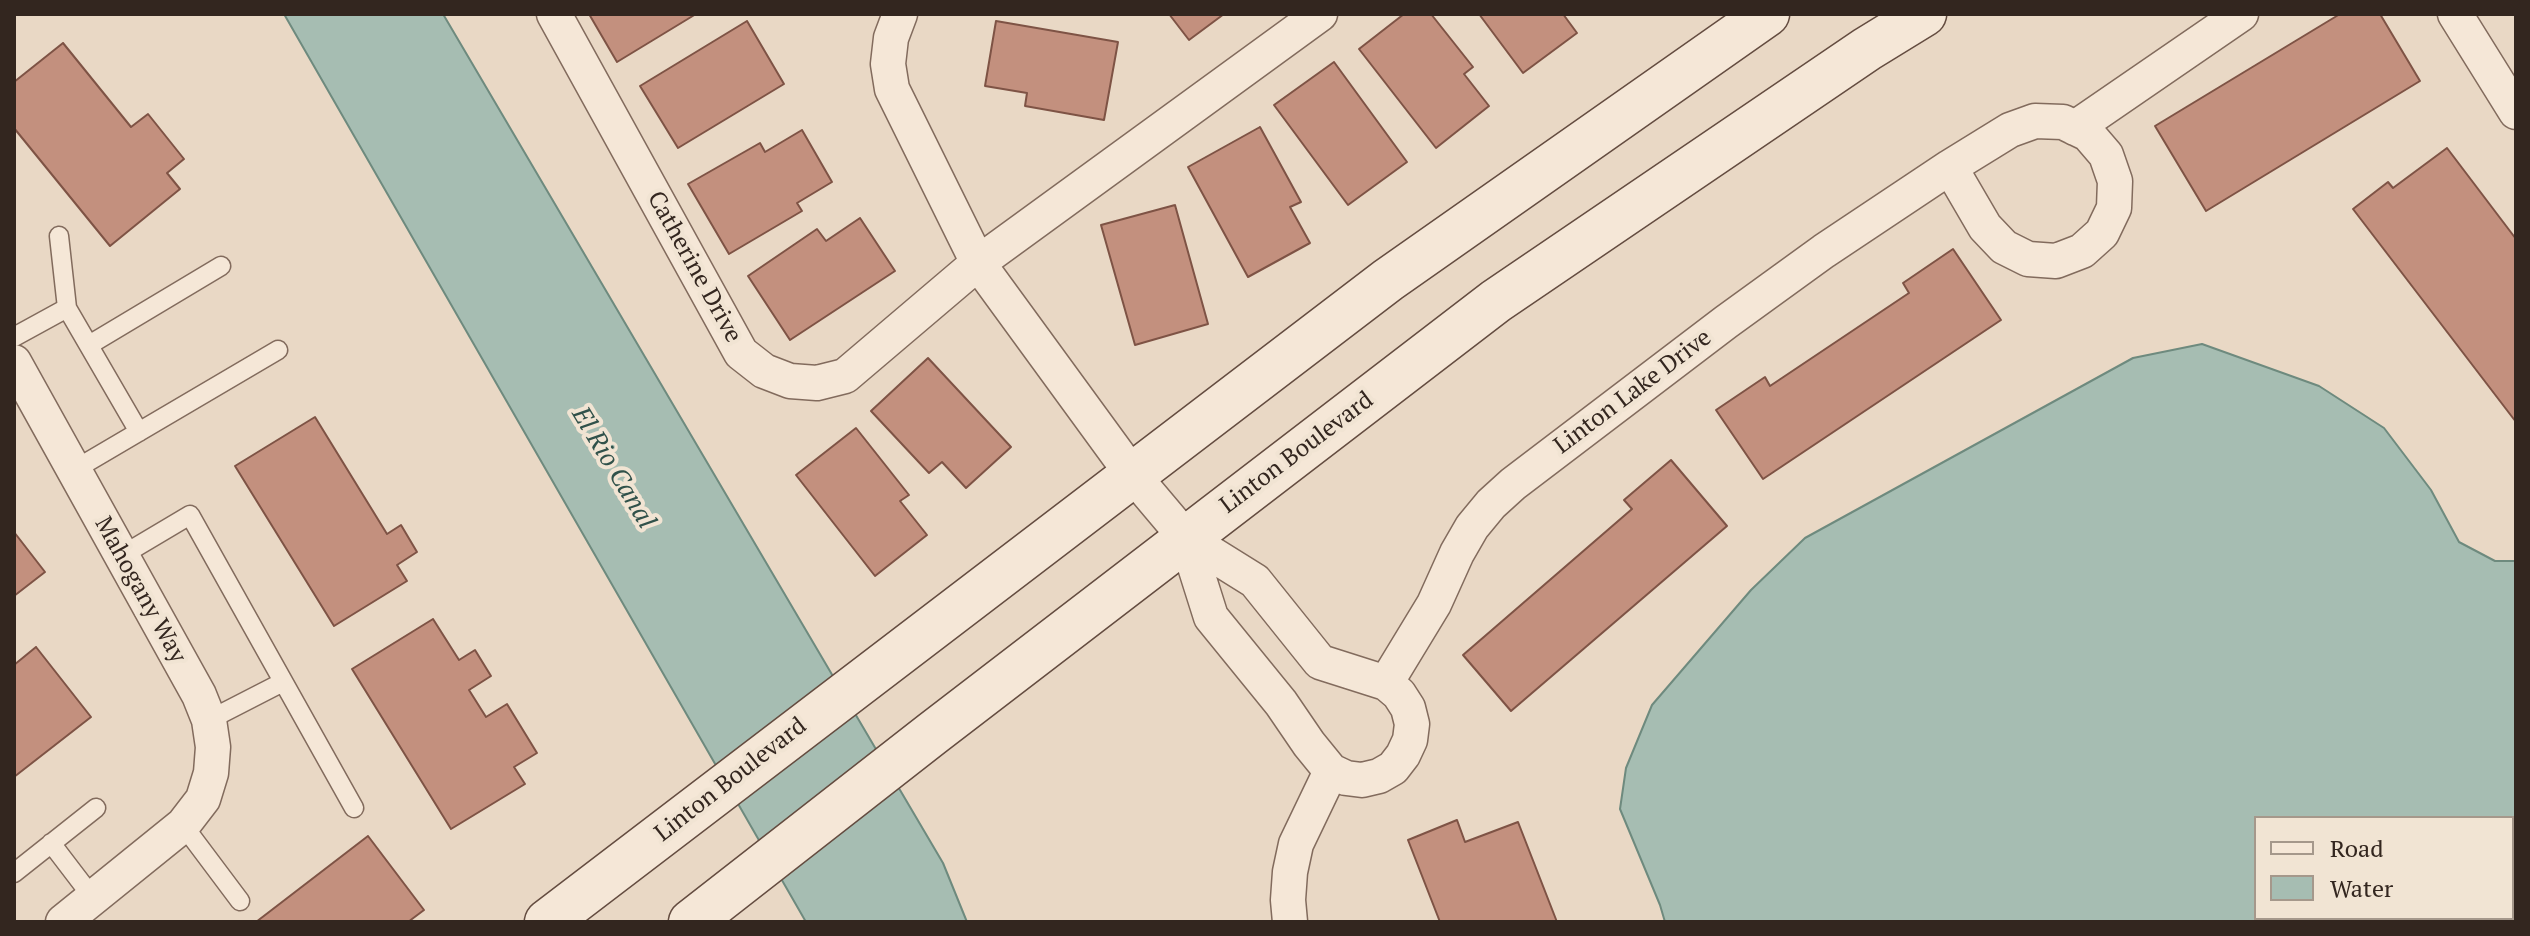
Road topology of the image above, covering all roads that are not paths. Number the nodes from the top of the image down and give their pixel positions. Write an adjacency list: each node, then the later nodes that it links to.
1 (554, 14): 12 (street, Catherine Drive)
2 (900, 14): 12 (street)
3 (1320, 14): 12 (street, Catherine Drive)
4 (1767, 14): 21 (main road, Linton Boulevard)
5 (1924, 14): 22 (main road, Linton Boulevard)
6 (2241, 14): 9 (street)
7 (2455, 14): 8 (street)
8 (2516, 112)
9 (2075, 128): 10 (street, Linton Lake Drive); 10 (street)
10 (1950, 167): 25 (street, Linton Lake Drive)
11 (59, 236): 14 (lane)
12 (978, 263): 21 (street)
13 (221, 266): 16 (lane)
14 (67, 308): 15 (lane); 16 (lane)
15 (14, 337)
16 (89, 345): 19 (lane)
17 (278, 350): 19 (lane)
18 (14, 362): 20 (street, Mahogany Way)
19 (139, 432): 20 (lane)
20 (74, 470): 23 (street, Mahogany Way)
21 (1132, 474): 22 (street); 37 (main road, Linton Boulevard)
22 (1186, 538): 25 (street); 27 (street); 35 (main road, Linton Boulevard)
23 (121, 556): 24 (lane); 26 (street, Mahogany Way)
24 (283, 682): 26 (lane); 29 (lane)
25 (1386, 683): 27 (street)
26 (209, 720): 30 (street, Mahogany Way)
27 (1331, 771): 38 (street)
28 (96, 808): 31 (lane)
29 (354, 808)
30 (183, 825): 33 (street, Mahogany Way); 34 (lane)
31 (51, 843): 32 (lane); 33 (lane)
32 (14, 873)
33 (93, 898): 36 (street, Mahogany Way)
34 (240, 901)
35 (699, 916)
36 (63, 922)
37 (547, 922)
38 (1290, 922)

